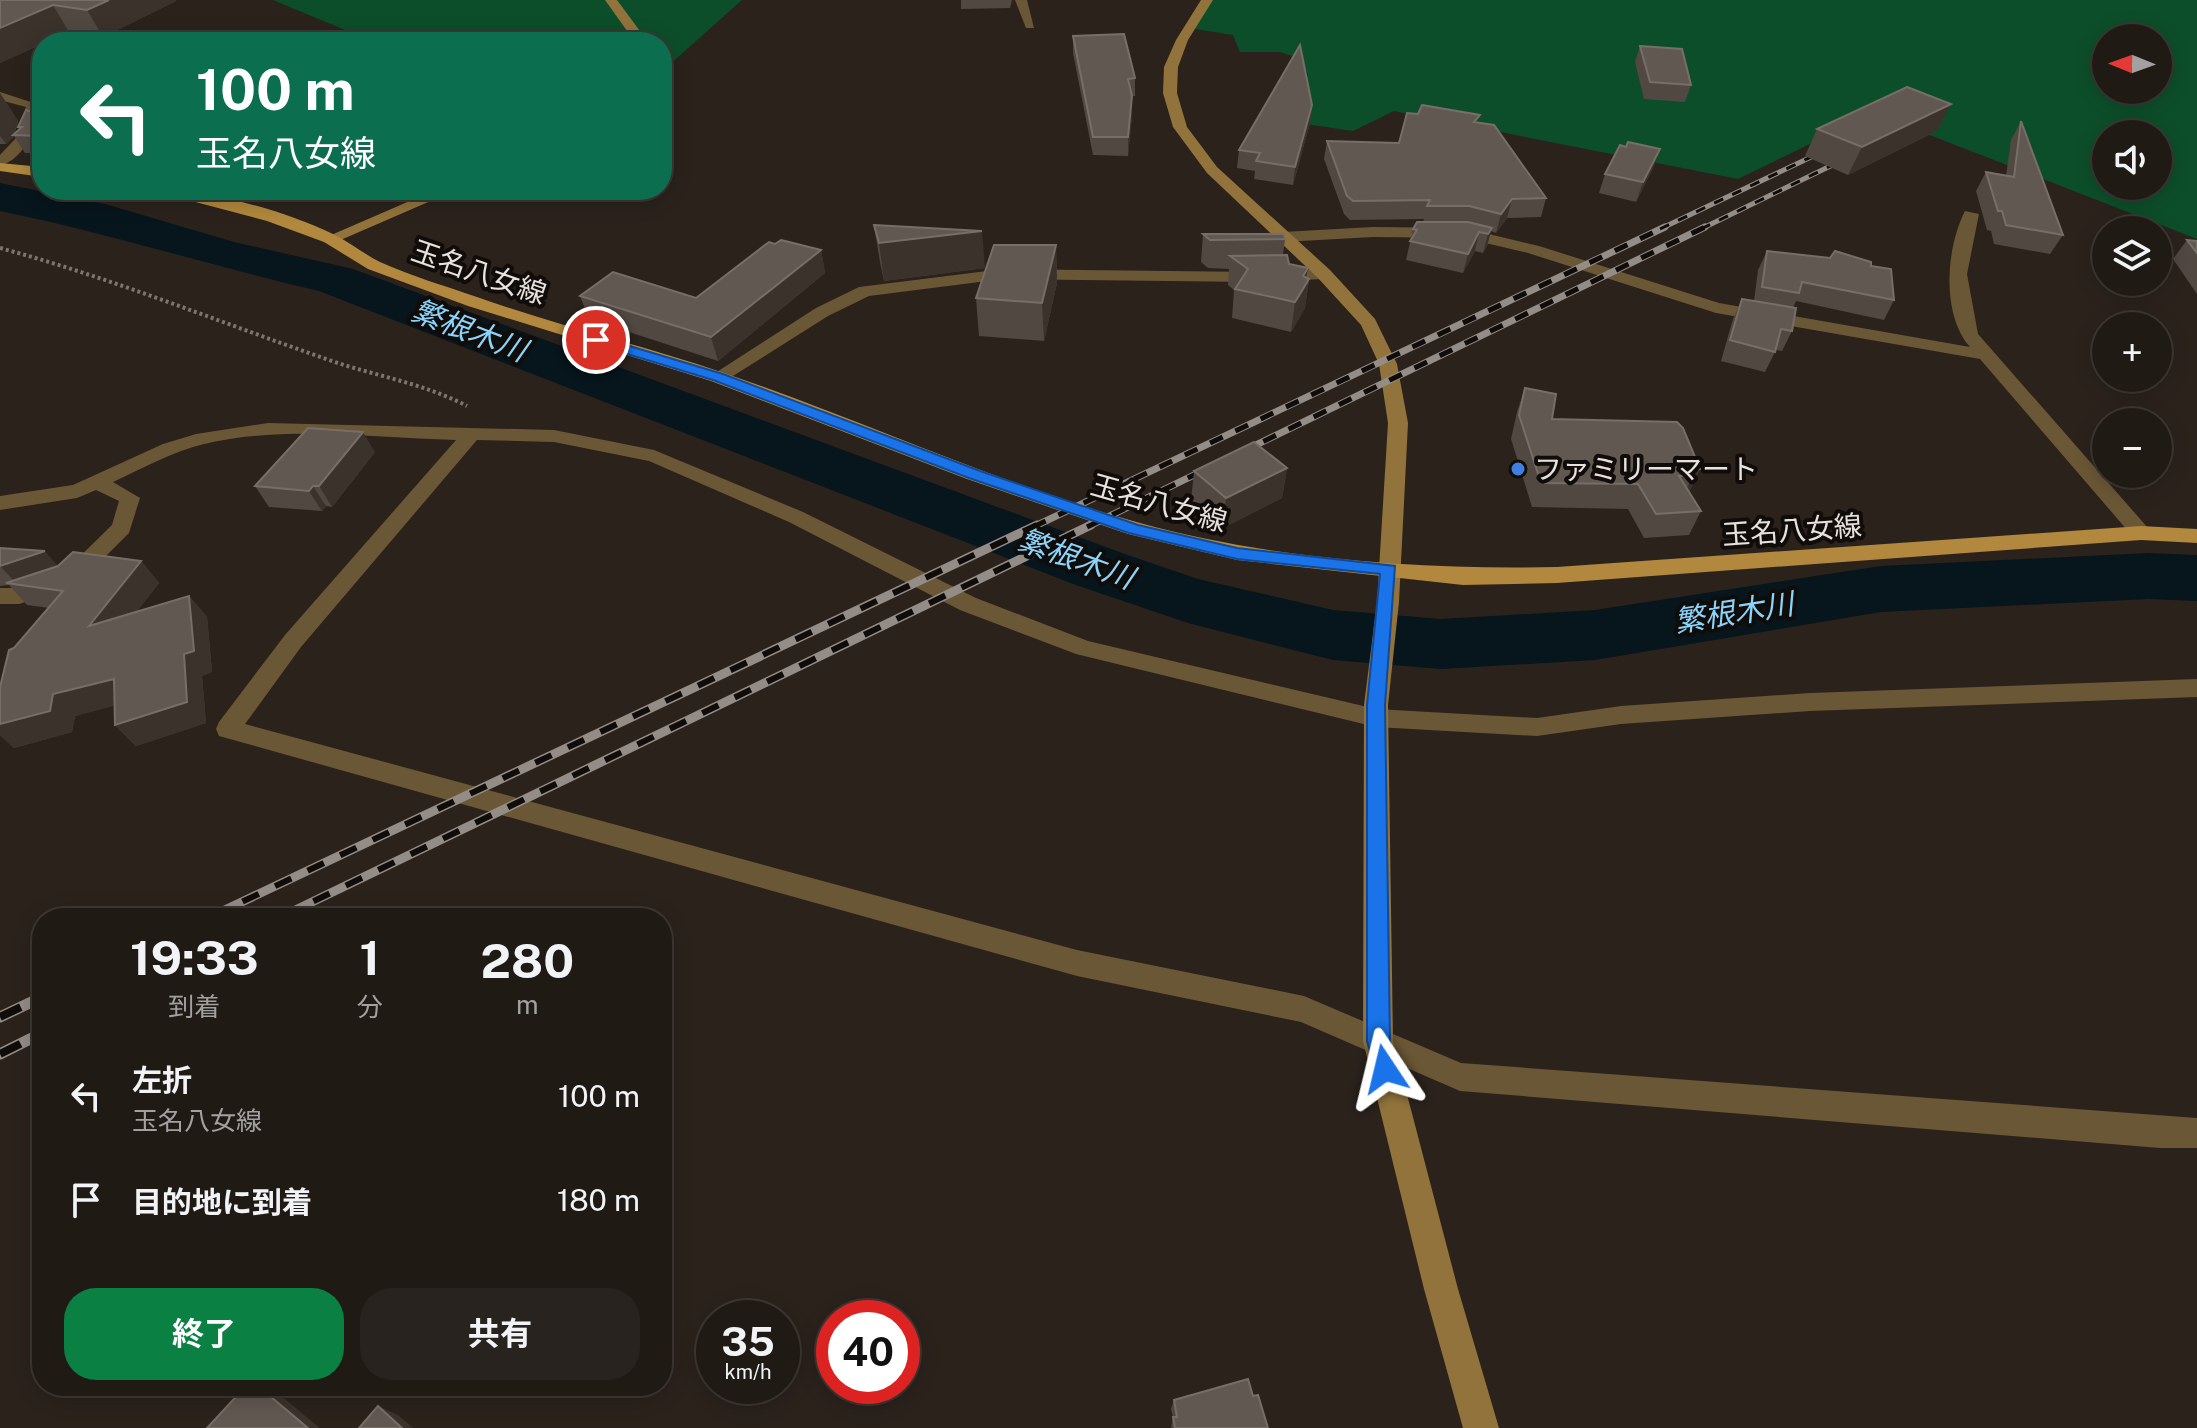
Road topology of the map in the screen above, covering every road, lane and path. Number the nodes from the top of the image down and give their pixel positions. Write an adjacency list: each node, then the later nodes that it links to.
1 (611, 0): 5 (street)
2 (1021, 0): 4 (street)
3 (1207, 0): 14 (street)
4 (1030, 25)
5 (635, 32)
6 (0, 96): 7 (street)
7 (32, 105)
8 (32, 111): 9 (street)
9 (0, 164): 10 (main road)
10 (32, 170)
11 (210, 200): 15 (main road, 玉名八女線)
12 (424, 200): 15 (street)
13 (1971, 214): 18 (street)
14 (1283, 237): 17 (street); 18 (street)
15 (330, 239): 19 (main road, 玉名八女線)
16 (0, 248): 20 (path)
17 (1324, 274): 19 (street); 25 (street)
18 (1986, 355): 23 (street)
19 (718, 377): 25 (main road, 玉名八女線)
20 (471, 435): 21 (street); 28 (street); 29 (street)
21 (96, 482): 22 (street); 26 (street)
22 (0, 503)
23 (2141, 533): 24 (main road, 玉名八女線); 25 (main road, 玉名八女線)
24 (2197, 536)
25 (1389, 570): 28 (street)
26 (0, 596)
27 (2197, 688): 28 (street)
28 (1376, 711): 29 (street)
29 (1378, 1041): 30 (street); 31 (street)
30 (2197, 1133)
31 (1481, 1428)

